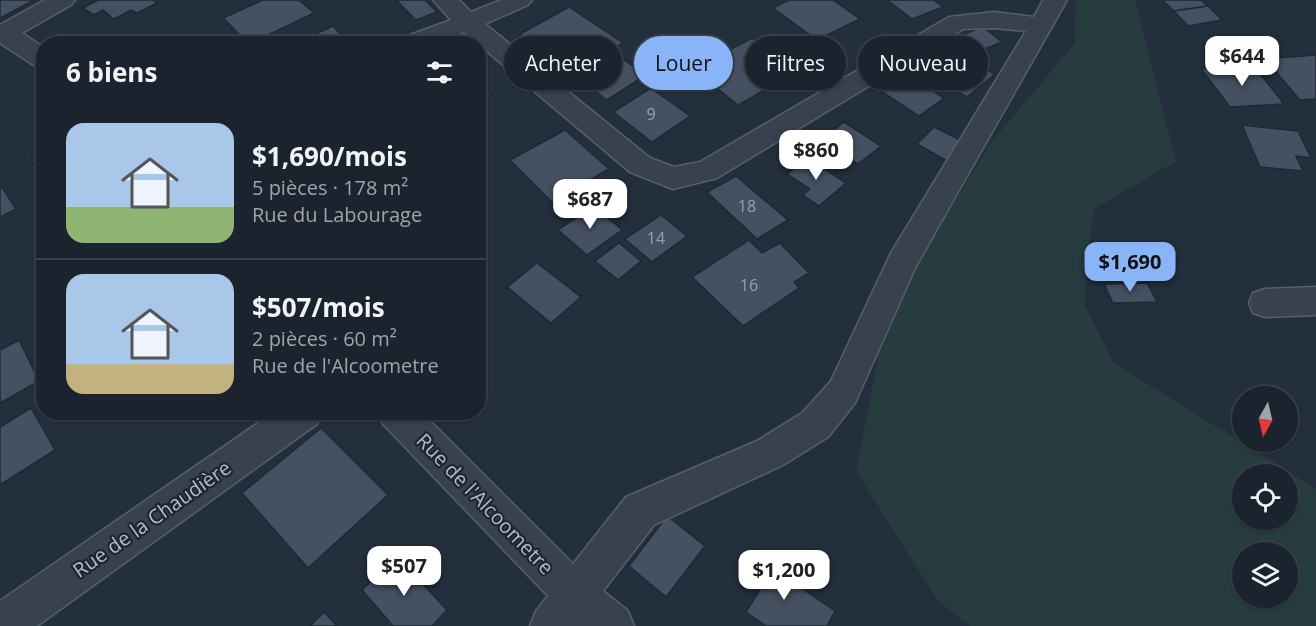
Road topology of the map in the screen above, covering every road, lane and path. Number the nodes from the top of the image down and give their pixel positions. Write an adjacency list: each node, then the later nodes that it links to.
1 (63, 0): 6 (street)
2 (445, 0): 5 (street)
3 (520, 0): 5 (street)
4 (1049, 12): 9 (street); 15 (street)
5 (467, 22): 7 (street); 8 (street)
6 (2, 34): 10 (street)
7 (431, 36)
8 (484, 36)
9 (486, 38)
10 (36, 55)
11 (1316, 301): 12 (street)
12 (1265, 303)
13 (293, 420): 16 (street, Rue de la Chaudière)
14 (403, 420): 15 (street, Rue de l'Alcoometre)
15 (563, 610): 17 (street, Rue de l'Alcoometre)
16 (0, 626)
17 (613, 626)

